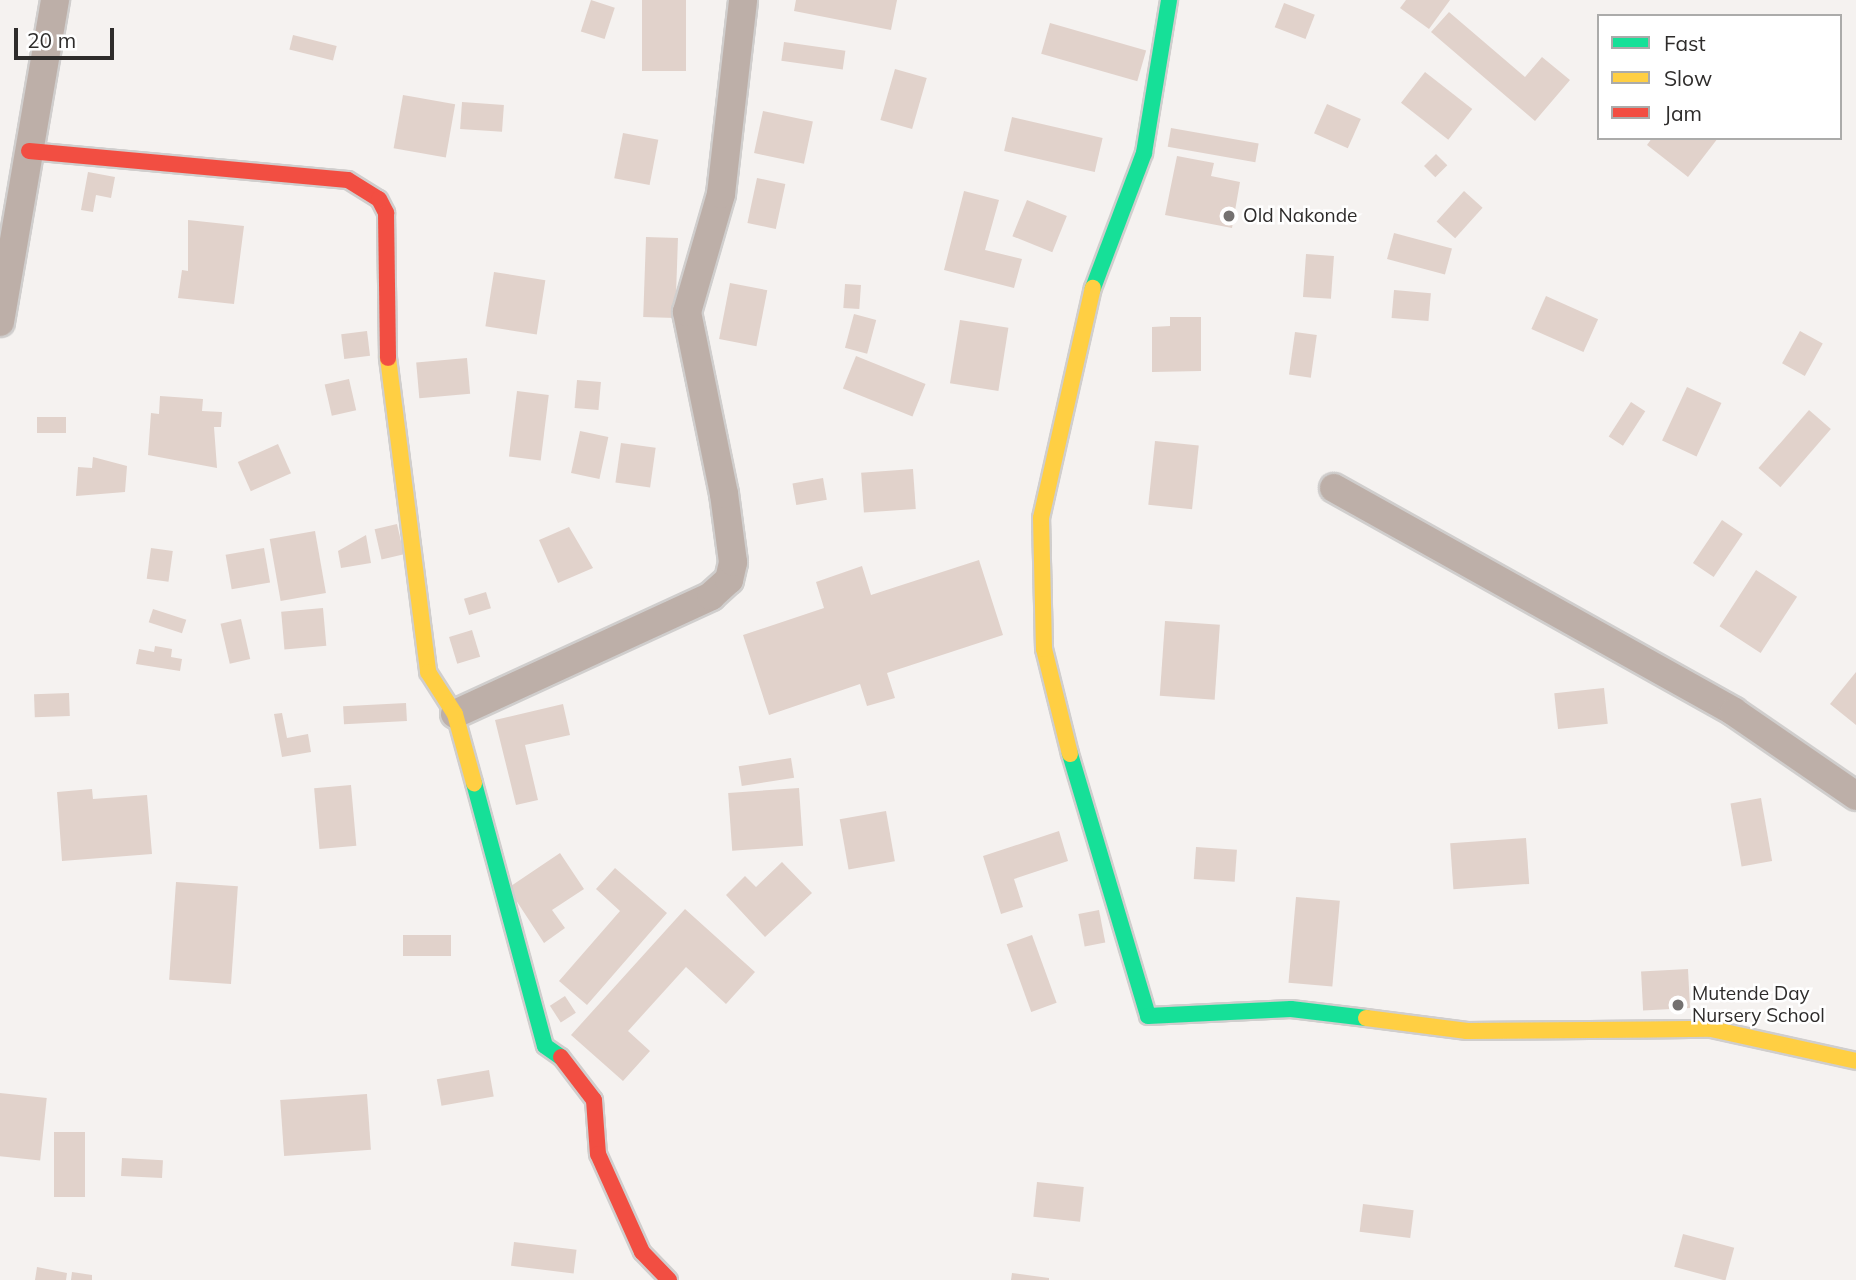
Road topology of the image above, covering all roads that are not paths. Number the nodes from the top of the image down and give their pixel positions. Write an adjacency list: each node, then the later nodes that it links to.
1 (55, 0): 4 (street)
2 (743, 0): 7 (street)
3 (1169, 0): 9 (street)
4 (29, 151): 5 (street); 7 (street)
5 (0, 322)
6 (1334, 488): 8 (street)
7 (455, 714): 10 (street)
8 (1856, 796)
9 (1856, 1062)
10 (669, 1280)

